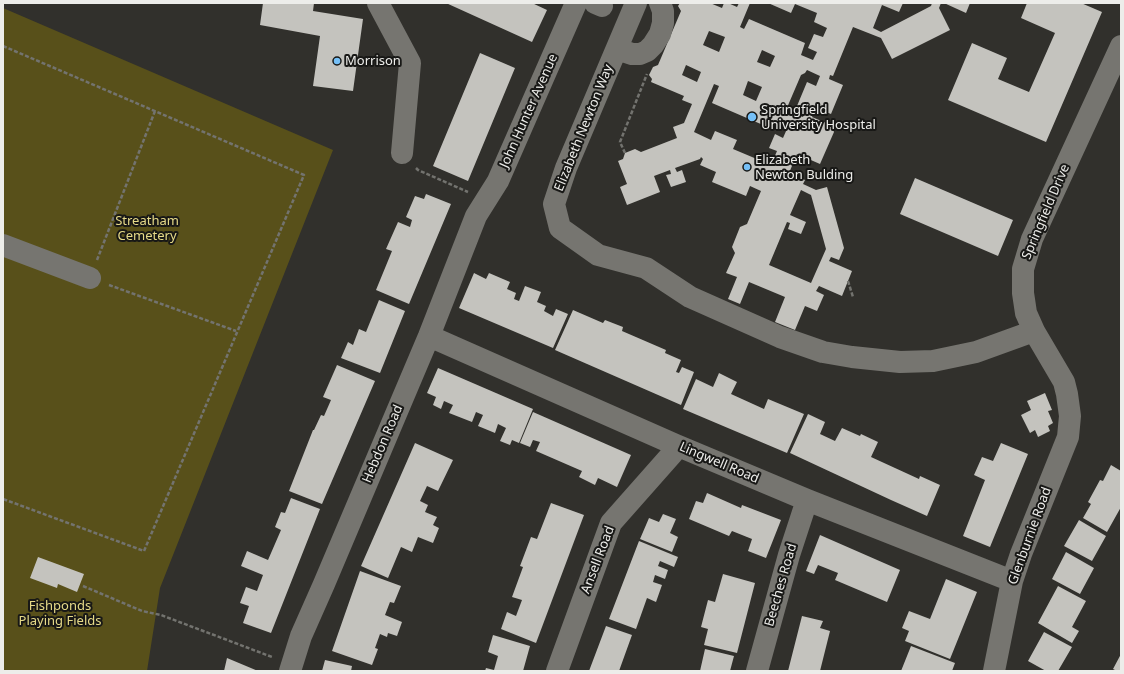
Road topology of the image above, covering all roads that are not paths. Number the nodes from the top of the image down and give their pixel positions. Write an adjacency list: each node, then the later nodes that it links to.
1 (378, 3): 7 (street)
2 (576, 3): 8 (street, John Hunter Avenue)
3 (636, 3): 6 (street, Elizabeth Newton Way)
4 (660, 3): 6 (street)
5 (1121, 46): 11 (street, Springfield Drive)
6 (617, 49): 11 (street, Elizabeth Newton Way)
7 (402, 153)
8 (481, 208): 12 (street, Hebdon Road)
9 (3, 245): 10 (street)
10 (90, 278)
11 (1034, 331): 14 (street, Springfield Drive)
12 (429, 336): 13 (street, Lingwell Road); 17 (street, Hebdon Road)
13 (676, 445): 15 (street, Lingwell Road); 18 (street, Ansell Road)
14 (1055, 472): 16 (street, Glenburnie Road)
15 (807, 500): 16 (street, Lingwell Road); 19 (street, Beeches Road)
16 (1012, 581): 20 (street, Glenburnie Road)
17 (291, 666)
18 (557, 671)
19 (757, 671)
20 (994, 671)

